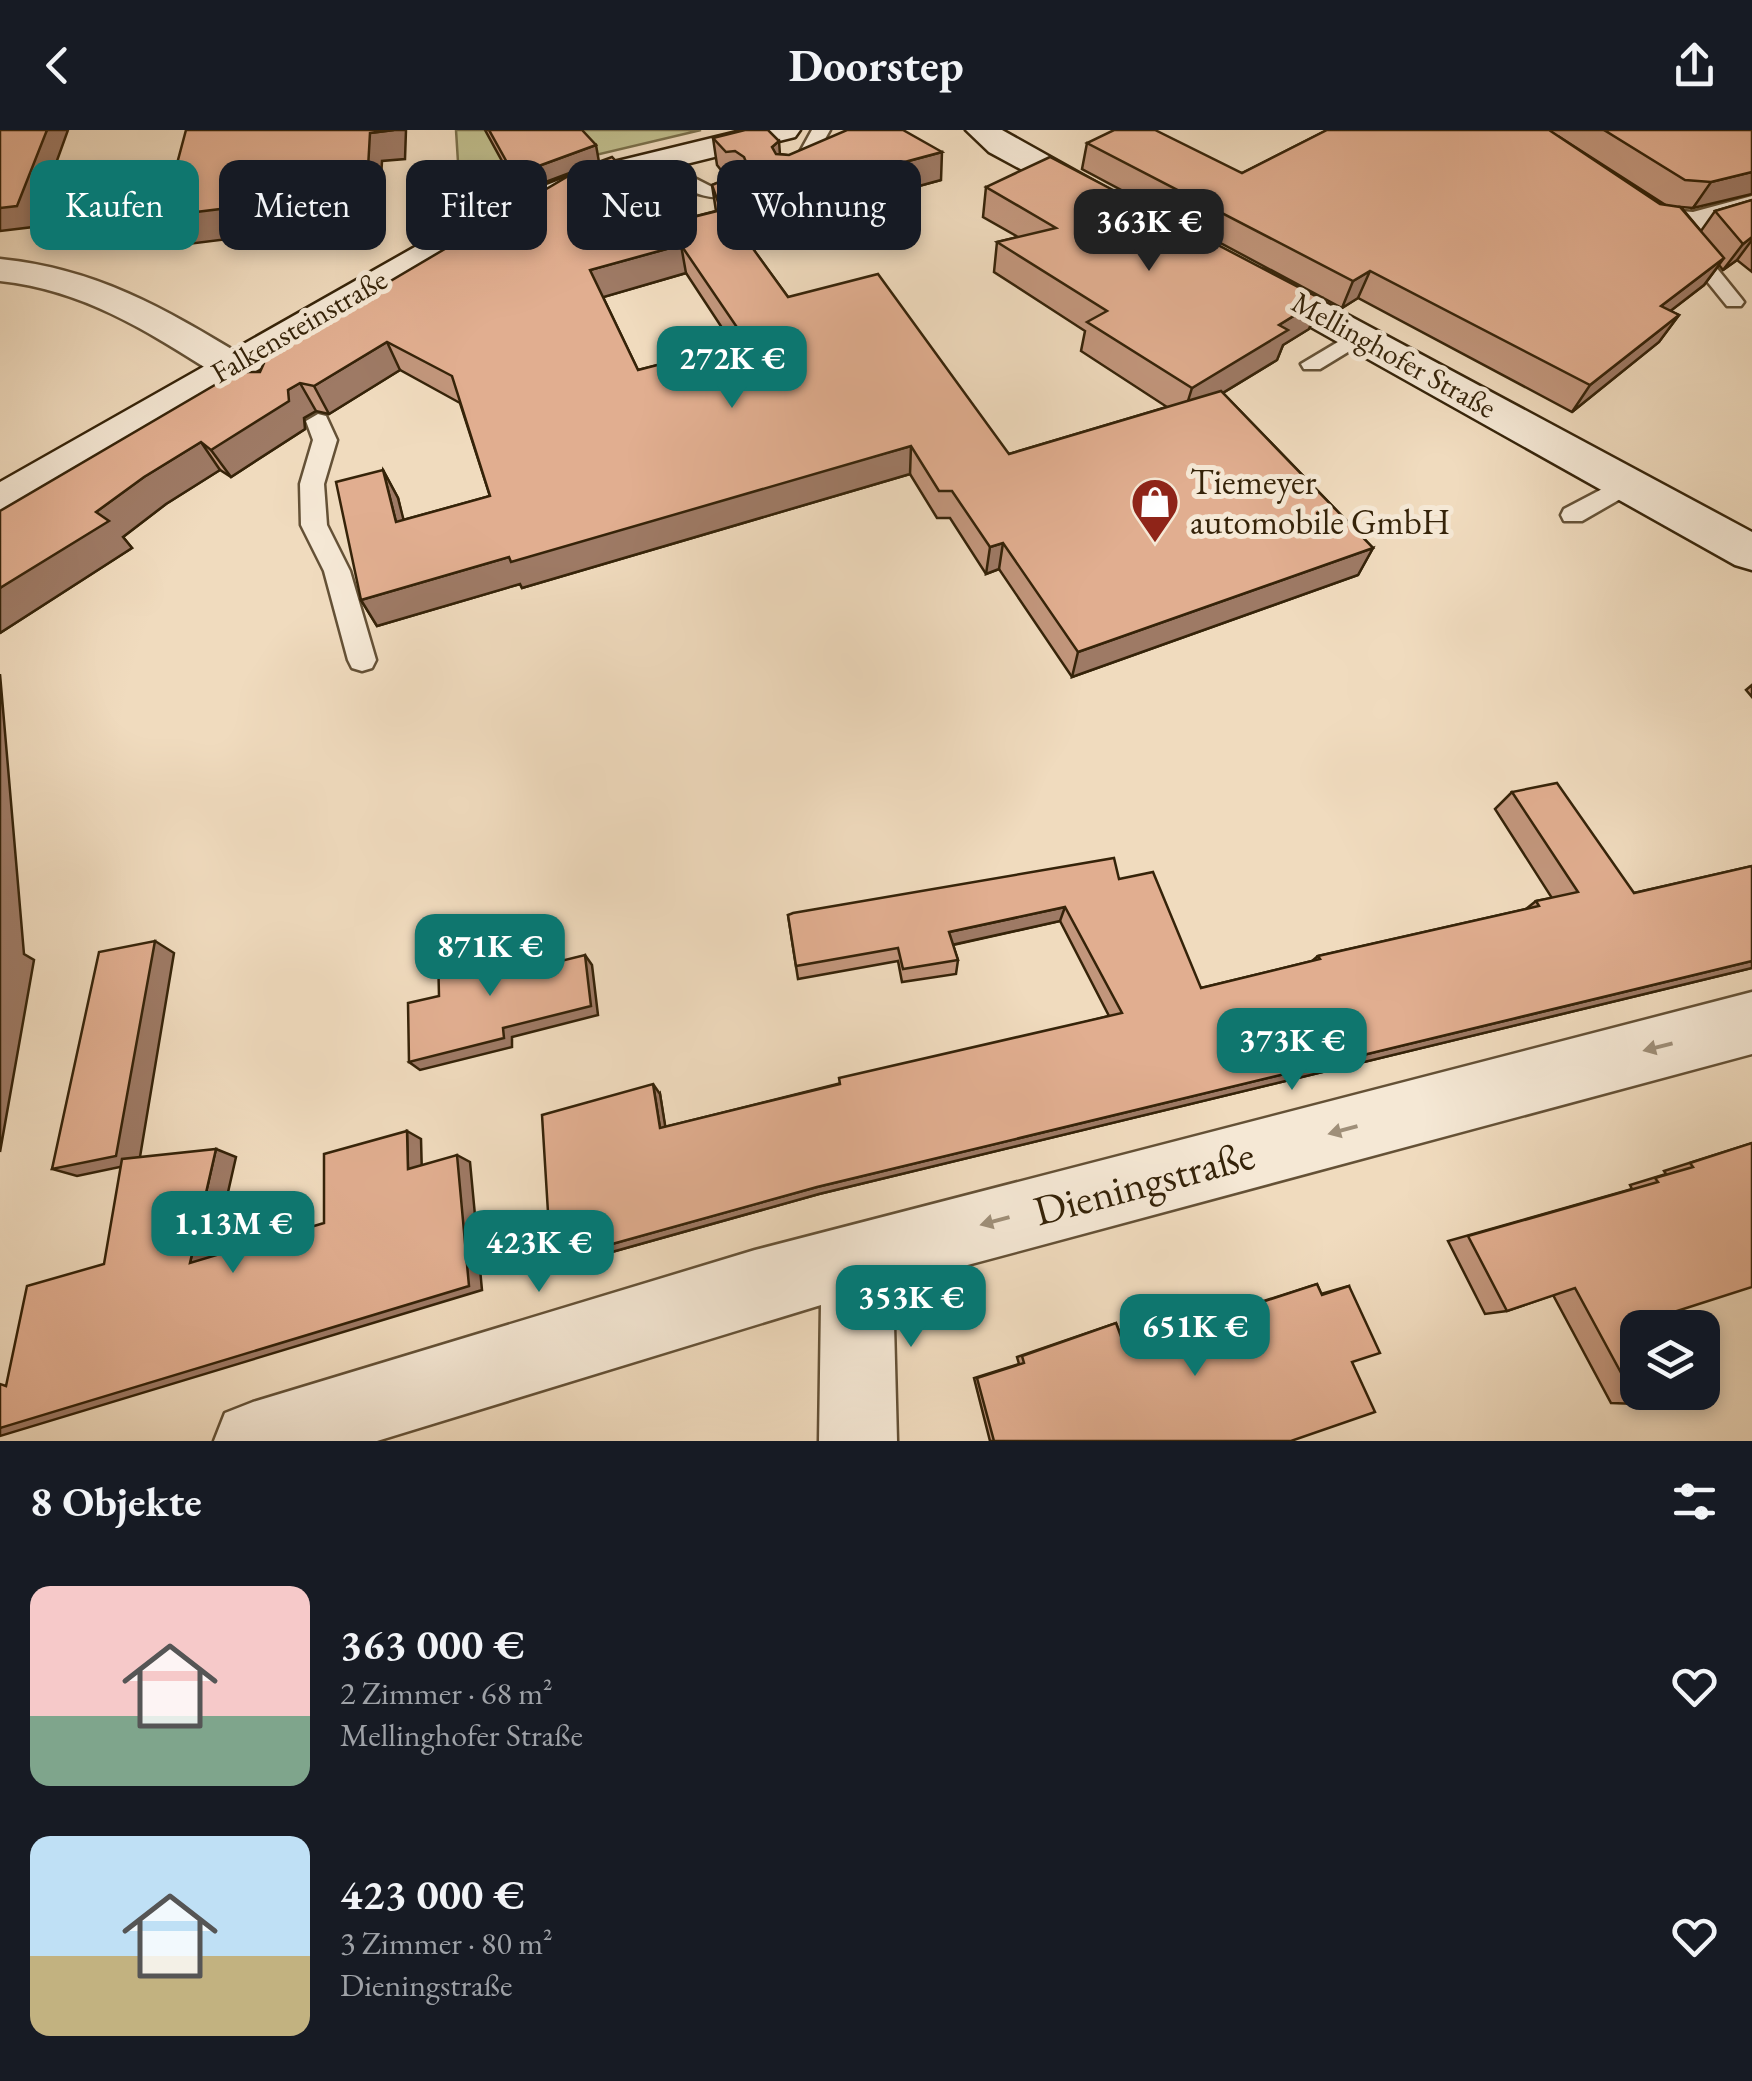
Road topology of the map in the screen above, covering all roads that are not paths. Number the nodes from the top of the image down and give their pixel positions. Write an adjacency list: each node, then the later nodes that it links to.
1 (784, 130): 5 (street, Falkensteinstraße)
2 (821, 130): 6 (lane)
3 (982, 130): 9 (street)
4 (1520, 130): 10 (street)
5 (655, 160)
6 (805, 160)
7 (567, 187): 16 (street, Falkensteinstraße)
8 (1752, 206): 10 (street)
9 (1135, 217)
10 (1669, 223): 13 (lane)
11 (1220, 262): 14 (street, Mellinghofer Straße)
12 (0, 270): 16 (street)
13 (1734, 302)
14 (1358, 336): 15 (lane); 18 (street, Mellinghofer Straße)
15 (1312, 364)
16 (242, 375): 19 (street, Falkensteinstraße)
17 (318, 421): 22 (lane)
18 (1627, 484): 20 (lane); 21 (street, Mellinghofer Straße)
19 (0, 502)
20 (1573, 515)
21 (1752, 553)
22 (362, 660)
23 (1752, 1023): 24 (street, Dieningstraße, one-way to 24)
24 (857, 1258): 25 (street, Dieningstraße); 26 (street)
25 (253, 1441)
26 (858, 1441)

